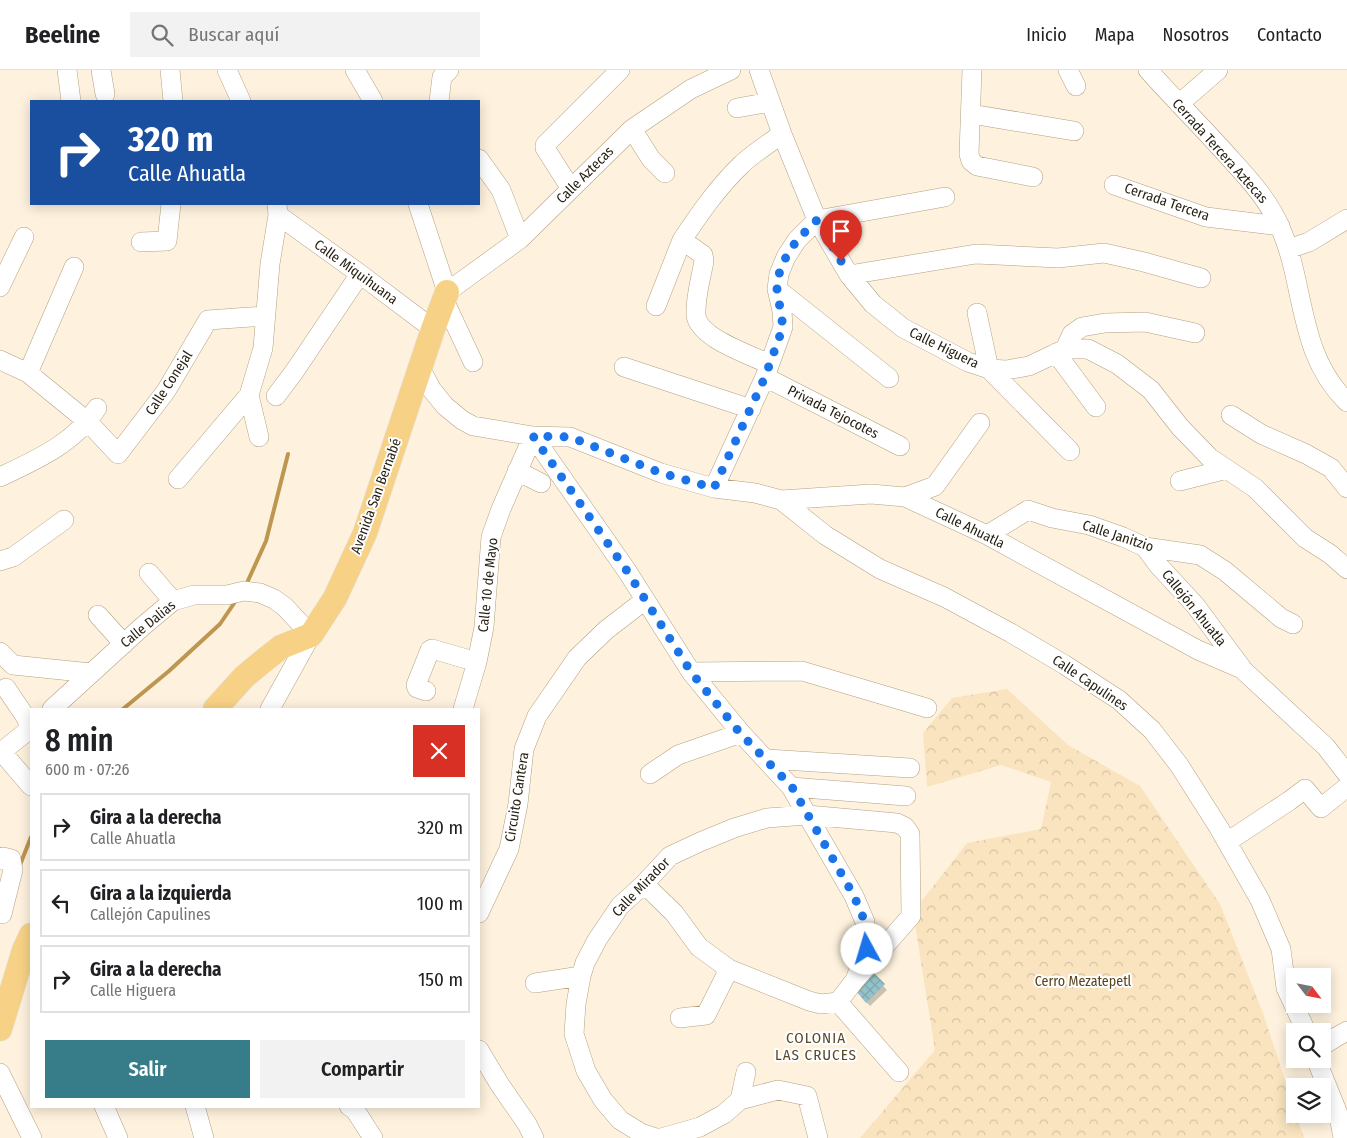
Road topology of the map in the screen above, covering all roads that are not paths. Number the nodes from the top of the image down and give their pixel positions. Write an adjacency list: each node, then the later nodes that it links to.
1 (67, 70): 14 (street)
2 (101, 70): 13 (street)
3 (170, 70): 15 (street)
4 (227, 70): 16 (street)
5 (356, 70): 17 (street)
6 (449, 70): 18 (street)
7 (620, 70): 30 (street)
8 (731, 70): 23 (street, Calle Aztecas)
9 (759, 70): 19 (street, Calle Higuera)
10 (972, 70): 22 (street)
11 (1148, 70): 20 (street, Cerrada Tercera Aztecas)
12 (1218, 70): 20 (street)
13 (105, 94)
14 (71, 100)
15 (173, 100)
16 (241, 100)
17 (372, 100)
18 (439, 100)
19 (770, 102): 21 (street); 25 (street, Calle Higuera)
20 (1178, 104): 37 (street, Cerrada Tercera Aztecas)
21 (737, 108)
22 (971, 114): 24 (street); 28 (street)
23 (632, 129): 27 (street); 30 (street, Calle Aztecas)
24 (1074, 131)
25 (782, 134): 36 (street, Calle Higuera); 40 (street)
26 (480, 160): 39 (street)
27 (665, 173)
28 (1033, 177)
29 (1114, 185): 37 (street, Cerrada Tercera)
30 (571, 189): 39 (street, Calle Aztecas)
31 (945, 197): 36 (street)
32 (170, 205): 41 (street)
33 (418, 205): 49 (street)
34 (278, 210): 44 (street, Calle Miquihuana); 52 (street)
35 (1347, 219): 42 (street)
36 (817, 220): 45 (street, Calle Higuera); 48 (street)
37 (1280, 226): 42 (street, Cerrada Tercera Aztecas)
38 (24, 237): 47 (street)
39 (520, 239): 49 (street, Calle Aztecas)
40 (682, 240): 50 (street); 61 (street, Privada Tejocotes)
41 (141, 242)
42 (1288, 249): 66 (street, Cerrada Tercera Aztecas)
43 (74, 267): 62 (street)
44 (360, 274): 53 (street, Calle Miquihuana); 65 (street)
45 (849, 275): 46 (street); 60 (street, Calle Higuera)
46 (1201, 278)
47 (0, 287)
48 (777, 289): 61 (street); 63 (street)
49 (445, 296): 53 (main road, Avenida San Bernabé); 57 (street)
50 (656, 306)
51 (977, 313): 60 (street)
52 (265, 316): 64 (street); 69 (street, Calle Conejal)
53 (433, 329): 59 (main road, Avenida San Bernabé)
54 (1195, 333): 55 (street)
55 (1061, 351): 60 (street, Calle Higuera); 67 (street); 76 (street, Calle Higuera)
56 (0, 360): 62 (street)
57 (473, 362)
58 (624, 367): 68 (street)
59 (420, 368): 72 (street, Calle Ahuatla); 96 (main road, Avenida San Bernabé)
60 (989, 369): 75 (street)
61 (767, 370): 68 (street); 74 (street, Privada Tejocotes)
62 (28, 372): 69 (street)
63 (889, 378)
64 (250, 395): 73 (street); 79 (street)
65 (276, 396)
66 (1347, 402)
67 (1096, 408)
68 (751, 409): 82 (street)
69 (93, 415): 78 (street)
70 (1231, 415): 83 (street)
71 (980, 423): 84 (street)
72 (533, 436): 77 (street, Calle 10 de Mayo); 82 (street, Calle Ahuatla); 92 (street)
73 (259, 437)
74 (900, 446)
75 (1070, 451)
76 (1227, 469): 80 (street); 90 (street, Calle Higuera)
77 (517, 471): 81 (street); 99 (street, Calle 10 de Mayo)
78 (0, 477)
79 (178, 479)
80 (1180, 481)
81 (542, 484)
82 (714, 488): 85 (street, Calle Ahuatla)
83 (1347, 488)
84 (905, 496): 85 (street, Calle Ahuatla); 87 (street, Calle Ahuatla)
85 (781, 500): 122 (street, Calle Capulines)
86 (64, 520): 89 (street)
87 (987, 535): 88 (street, Calle Janitzio); 100 (street, Calle Ahuatla)
88 (1145, 547): 95 (street, Calle Janitzio); 100 (street, Callejón Ahuatla)
89 (0, 561)
90 (1347, 569)
91 (150, 573): 93 (street)
92 (645, 600): 101 (street); 126 (street, Circuito Cantera)
93 (173, 601): 96 (street, Calle Dalias); 97 (street, Calle Dalias)
94 (98, 615): 97 (street)
95 (1294, 624)
96 (311, 635): 106 (main road); 107 (street)
97 (124, 644): 102 (street, Calle Dalias)
98 (0, 652): 102 (street)
99 (477, 662): 104 (street); 108 (street, Calle 10 de Mayo)
100 (1242, 669): 116 (street, Calle Ahuatla)
101 (691, 672): 109 (street); 111 (street)
102 (91, 673): 105 (street, Calle Dalias)
103 (6, 688): 110 (street)
104 (426, 691)
105 (53, 708)
106 (217, 708)
107 (271, 708)
108 (463, 708)
109 (927, 708)
110 (30, 729): 112 (street)
111 (740, 733): 113 (street); 115 (street)
112 (1, 752): 117 (street)
113 (767, 759): 114 (street); 118 (street)
114 (910, 768)
115 (650, 774)
116 (1347, 774)
117 (30, 785)
118 (792, 787): 120 (street); 121 (street)
119 (1347, 787): 122 (street)
120 (906, 796)
121 (807, 815): 124 (street, Calle Mirador); 130 (street); 130 (street, Calle Mirador)
122 (1227, 842): 134 (street, Calle Capulines)
123 (0, 860): 125 (street)
124 (644, 884): 128 (street); 129 (street, Calle Mirador)
125 (3, 909)
126 (480, 911)
127 (30, 938): 135 (main road)
128 (729, 968): 132 (street); 133 (street)
129 (581, 976): 131 (street); 152 (street, Calle Mirador)
130 (855, 980): 132 (street)
131 (535, 983)
132 (838, 1002): 141 (street)
133 (680, 1018)
134 (1302, 1023)
135 (0, 1029)
136 (1347, 1032): 137 (street)
137 (1331, 1040)
138 (480, 1052): 151 (street)
139 (1320, 1068): 155 (street)
140 (746, 1072): 143 (street)
141 (899, 1072)
142 (0, 1073): 147 (street)
143 (740, 1100): 153 (street); 154 (street)
144 (105, 1108): 148 (street)
145 (196, 1108): 149 (street)
146 (352, 1108): 150 (street)
147 (32, 1138)
148 (118, 1138)
149 (204, 1138)
150 (374, 1138)
151 (534, 1138)
152 (656, 1138)
153 (661, 1138)
154 (818, 1138)
155 (1343, 1138)

